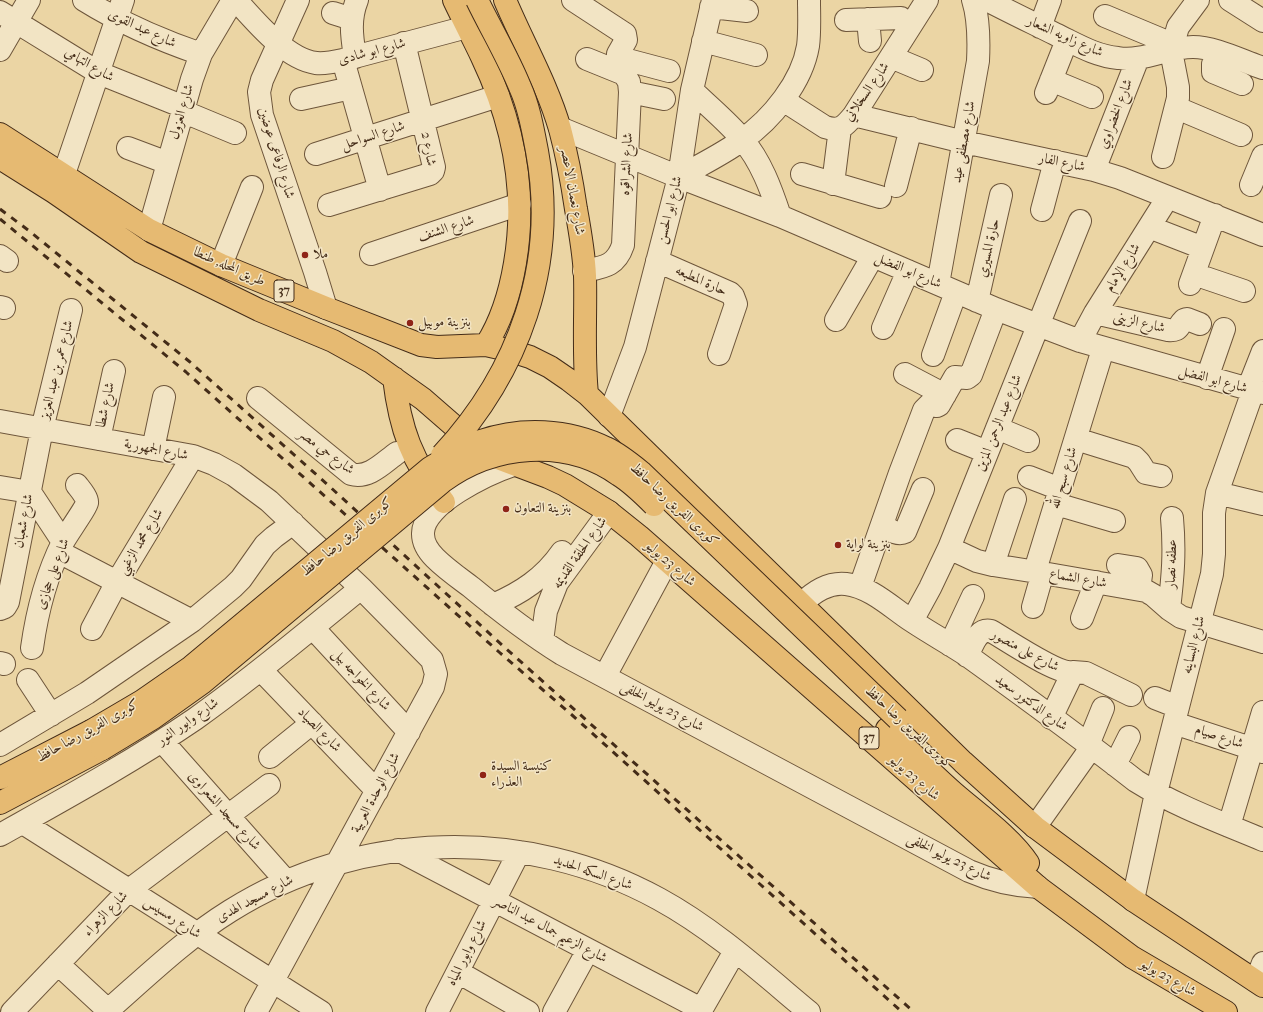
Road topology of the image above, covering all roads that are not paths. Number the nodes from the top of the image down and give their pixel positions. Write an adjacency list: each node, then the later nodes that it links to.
1 (29, 0): 21 (street)
2 (84, 0): 18 (street, شارع عبد القوى)
3 (233, 0): 37 (street, شارع العزول)
4 (236, 0): 33 (street, شارع ابو شادى)
5 (298, 0): 33 (street, شارع الرفاعى عوضين)
6 (454, 0): 27 (main road)
7 (477, 0): 141 (main road, bridge)
8 (505, 0): 60 (main road, شارع نعمان الاعصر)
9 (572, 0): 45 (street)
10 (809, 0): 55 (street)
11 (927, 0): 24 (street, شارع السخلاني)
12 (973, 0): 67 (street, شارع مصطفى عيد)
13 (987, 0): 28 (street, شارع زاويه الشعار)
14 (1050, 0): 28 (street)
15 (1198, 0): 34 (street)
16 (1230, 0): 26 (street)
17 (712, 4): 20 (street); 29 (street, شارع ابو الحسن)
18 (120, 10): 37 (street, شارع عبد القوى); 46 (street)
19 (347, 11): 41 (street)
20 (747, 12)
21 (8, 16): 35 (street); 46 (street, شارع التهامي)
22 (1105, 16): 34 (street)
23 (868, 19): 24 (street); 25 (street); 31 (street)
24 (901, 19): 39 (street, شارع السخلاني)
25 (846, 20)
26 (1263, 21)
27 (467, 27): 32 (street, شارع ابو شادى); 51 (main road)
28 (1040, 27): 30 (street, شارع زاويه الشعار)
29 (703, 40): 38 (street); 49 (street, شارع ابو الحسن)
30 (1067, 40): 40 (street, شارع زاويه الشعار); 52 (street)
31 (870, 41)
32 (404, 43): 41 (street, شارع ابو شادى); 58 (street, شارع 2)
33 (280, 44): 41 (street, شارع ابو شادى); 105 (street, شارع الرفاعى عوضين)
34 (1171, 48): 36 (street, شارع زاويه الشعار); 40 (street, شارع زاويه الشعار); 56 (street)
35 (0, 50)
36 (1218, 52): 43 (street, شارع زاويه الشعار); 47 (street)
37 (201, 54): 57 (street, شارع العزول)
38 (756, 54)
39 (891, 57): 44 (street); 59 (street, شارع السخلاني)
40 (1138, 58): 76 (street, شارع الخضراوي)
41 (349, 59): 48 (street)
42 (587, 59): 50 (street, شارع الشراقوه)
43 (1263, 68)
44 (922, 70)
45 (668, 71)
46 (99, 73): 57 (street, شارع التهامي); 77 (street)
47 (1242, 84)
48 (351, 88): 53 (street); 65 (street)
49 (692, 90): 66 (street); 79 (street, شارع ابو الحسن)
50 (630, 92): 54 (street); 70 (street, شارع الشراقوه)
51 (498, 96): 58 (street, شارع السواحل); 86 (main road)
52 (1092, 97)
53 (301, 99)
54 (664, 100)
55 (783, 100): 59 (street, شارع السخلاني); 66 (street)
56 (1177, 108): 64 (street); 72 (street)
57 (183, 109): 62 (street, شارع التهامي); 75 (street, شارع العزول)
58 (422, 120): 65 (street, شارع السواحل); 83 (street, شارع 2)
59 (847, 121): 61 (street, شارع الفار); 80 (street)
60 (560, 128): 70 (street, شارع ابو الفضل); 100 (main road, شارع نعمان الاعصر)
61 (911, 128): 67 (street, شارع الفار); 80 (street)
62 (234, 132)
63 (0, 134): 77 (main road, طريق المحله, طنطا / 37)
64 (1241, 135)
65 (365, 138): 69 (street, شارع السواحل); 83 (street)
66 (743, 140): 79 (street); 90 (street)
67 (964, 142): 74 (street, شارع الفار); 102 (street, شارع مصطفى عيد)
68 (128, 148): 75 (street)
69 (316, 154)
70 (627, 156): 79 (street, شارع ابو الفضل); 100 (street, شارع الشراقوه)
71 (1263, 156): 81 (street)
72 (1163, 157)
73 (0, 158): 121 (main road, طريق المحله, طنطا / 37)
74 (1055, 161): 76 (street, شارع الفار); 88 (street)
75 (168, 163): 93 (street, شارع العزول)
76 (1094, 170): 85 (street, شارع الفار)
77 (64, 174): 93 (main road, طريق المحله, طنطا / 37)
78 (802, 174): 80 (street)
79 (679, 177): 90 (street, شارع ابو الفضل); 98 (street, شارع ابو الحسن)
80 (833, 184)
81 (1251, 185)
82 (252, 187): 99 (street)
83 (380, 190): 87 (street, شارع 2)
84 (1001, 196): 104 (street, حارة المسيري)
85 (1168, 197): 89 (street, شارع الفار); 92 (street, شارع الإمام)
86 (520, 204): 96 (street, شارع الشنف); 114 (main road)
87 (329, 205)
88 (1042, 210)
89 (1215, 215): 94 (street, شارع الفار); 95 (street)
90 (780, 216): 97 (street, شارع ابو الفضل)
91 (1080, 221): 110 (street, شارع عبد الرحمن المزين)
92 (1149, 227): 95 (street); 107 (street, شارع الإمام)
93 (149, 230): 99 (main road, طريق المحله, طنطا / 37)
94 (1263, 235)
95 (1203, 248): 103 (street)
96 (371, 254)
97 (873, 256): 101 (street, شارع ابو الفضل); 108 (street)
98 (657, 261): 117 (street, حارة المطبعه); 128 (street, شارع ابو الحسن)
99 (221, 264): 105 (main road, طريق المحله, طنطا / 37)
100 (584, 271): 124 (main road, شارع نعمان الاعصر)
101 (908, 271): 102 (street, شارع ابو الفضل); 111 (street)
102 (947, 288): 104 (street, شارع ابو الفضل); 118 (street, شارع مصطفى عيد)
103 (1244, 291)
104 (987, 305): 110 (street, شارع ابو الفضل); 125 (street, حارة المسيري)
105 (326, 308): 114 (main road, طريق المحله, طنطا / 37)
106 (71, 310): 131 (street, شارع عمر بن عبد العزيز)
107 (1095, 313): 109 (street, شارع الزينى); 113 (street, شارع الإمام)
108 (836, 320)
109 (1200, 324)
110 (1038, 325): 113 (street, شارع ابو الفضل); 130 (street, شارع عبد الرحمن المزين)
111 (883, 328)
112 (1224, 329): 122 (street)
113 (1080, 341): 115 (street, شارع ابو الفضل)
114 (486, 346): 124 (main road, طريق المحله, طنطا / 37)
115 (1103, 349): 122 (street, شارع ابو الفضل); 133 (street, شارع سبح الله)
116 (1263, 351): 123 (street, شارع البساينه)
117 (718, 354)
118 (933, 355)
119 (114, 371): 132 (street, شارع شطا)
120 (905, 374): 125 (street)
121 (394, 378): 140 (main road, طريق المحله, طنطا / 37); 151 (main road)
122 (1207, 378): 123 (street, شارع ابو الفضل)
123 (1255, 391): 148 (street, شارع البساينه)
124 (587, 394): 128 (main road, 37)
125 (945, 395): 157 (street)
126 (164, 397): 136 (street)
127 (258, 398): 138 (street, شارع حي مصر)
128 (609, 416): 171 (main road, 37)
129 (0, 421): 131 (street, شارع الجمهورية)
130 (997, 428): 135 (street); 137 (street, شارع عبد الرحمن المزين)
131 (42, 429): 132 (street, شارع الجمهورية); 147 (street, شارع شعبان)
132 (99, 439): 136 (street, شارع الجمهورية)
133 (1076, 439): 142 (street); 149 (street, شارع سبح الله)
134 (957, 440): 137 (street)
135 (1028, 441)
136 (153, 449): 139 (street, شارع الجمهورية)
137 (987, 452): 159 (street, شارع عبد الرحمن المزين)
138 (397, 453)
139 (193, 456): 156 (street, شارع الجمهورية); 165 (street, شارع محمد الزغبي)
140 (513, 465): 151 (street, شارع 23 يوليو الخلفى); 153 (main road, شارع 23 يوليو / 37)
141 (430, 468): 198 (main road, كوبرى الفريق رضا حافظ, bridge); 201 (main road, كوبرى الفريق رضا حافظ, bridge)
142 (1161, 476)
143 (1030, 477): 149 (street)
144 (77, 485): 158 (street, شارع على حجازى)
145 (0, 487): 147 (street)
146 (923, 488): 157 (street)
147 (30, 492): 158 (street); 160 (street, شارع شعبان)
148 (1218, 493): 152 (street); 179 (street, شارع البساينه)
149 (1058, 496): 155 (street); 164 (street, شارع سبح الله)
150 (1015, 499): 162 (street)
151 (444, 502): 172 (street, شارع 23 يوليو الخلفى)
152 (1263, 504)
153 (603, 508): 161 (main road, شارع 23 يوليو / 37); 172 (street, شارع الحلقة القديمه); 182 (street, شارع الحلقة القديمه)
154 (1172, 518): 175 (street, عطفه نصار)
155 (1114, 521)
156 (293, 523): 168 (street, شارع الجمهورية); 177 (street)
157 (882, 525): 167 (street)
158 (61, 547): 165 (street); 184 (street, شارع على حجازى)
159 (949, 548): 162 (street, شارع الشماع); 178 (street, شارع عبد الرحمن المزين)
160 (8, 559): 174 (street, شارع شعبان)
161 (667, 561): 188 (street); 224 (main road, شارع 23 يوليو / 37)
162 (993, 565): 164 (street, شارع الشماع)
163 (1118, 565): 169 (street)
164 (1037, 572): 166 (street, شارع الشماع); 173 (street, شارع سبح الله)
165 (117, 582): 177 (street); 181 (street, شارع محمد الزغبي)
166 (1096, 582): 169 (street, شارع الشماع); 176 (street)
167 (860, 587): 171 (street, شارع الدكتور سعيد); 178 (street, شارع الدكتور سعيد)
168 (361, 588): 180 (street, شارع وابور النور); 199 (street, شارع الوحدة العربية)
169 (1139, 589): 175 (street, شارع الشماع)
170 (973, 596): 185 (street)
171 (801, 604): 216 (main road, 37)
172 (493, 606): 182 (street, شارع 23 يوليو الخلفى)
173 (1033, 607)
174 (0, 609)
175 (1168, 609): 179 (street, شارع الشماع)
176 (1082, 618)
177 (192, 621): 195 (street)
178 (912, 621): 185 (street, شارع الدكتور سعيد)
179 (1200, 623): 183 (street, شارع الشماع); 194 (street, شارع البساينه)
180 (313, 628): 186 (street, شارع وابور النور); 199 (street, شارع الخواجه بيل)
181 (92, 629)
182 (542, 641): 188 (street, شارع 23 يوليو الخلفى)
183 (1263, 642)
184 (32, 648)
185 (958, 650): 187 (street, شارع على منصور); 196 (street, شارع الدكتور سعيد)
186 (261, 670): 197 (street, شارع الصياد); 202 (street, شارع وابور النور)
187 (1073, 672): 190 (street, شارع على منصور); 196 (street, شارع على منصور)
188 (605, 676): 224 (street, شارع 23 يوليو الخلفى)
189 (28, 680): 195 (street)
190 (1131, 695)
191 (1155, 698): 194 (street, شارع صيام)
192 (1103, 708): 204 (street)
193 (1263, 712): 205 (street)
194 (1176, 715): 205 (street, شارع صيام); 211 (street, شارع البساينه)
195 (51, 716): 203 (street)
196 (1051, 718): 204 (street, شارع الدكتور سعيد)
197 (312, 723): 206 (street); 210 (street, شارع الصياد)
198 (892, 724): 201 (main road, كوبرى الفريق رضا حافظ, bridge); 219 (main road, كوبرى الفريق رضا حافظ); 224 (main road, كوبرى الفريق رضا حافظ)
199 (409, 732): 210 (street, شارع الوحدة العربية)
200 (1128, 737): 207 (street)
201 (96, 740): 208 (main road, كوبرى الفريق رضا حافظ); 212 (main road, كوبرى الفريق رضا حافظ)
202 (162, 741): 213 (street, شارع مسجد الشعراوى); 214 (street, شارع وابور النور)
203 (0, 745)
204 (1090, 746): 207 (street, شارع الدكتور سعيد); 216 (street)
205 (1258, 750): 215 (street)
206 (270, 757)
207 (1115, 765): 211 (street, شارع الدكتور سعيد)
208 (0, 778)
209 (269, 785): 213 (street, شارع الزهراء)
210 (377, 791): 222 (street, شارع الوحدة العربية)
211 (1156, 793): 215 (street, شارع الدكتور سعيد); 226 (street, شارع البساينه)
212 (0, 802)
213 (229, 816): 223 (street, شارع مسجد الشعراوى); 225 (street, شارع الزهراء)
214 (23, 823): 217 (street, شارع وابور النور); 225 (street, شارع رمسيس)
215 (1229, 826): 218 (street, شارع الدكتور سعيد)
216 (1035, 827): 219 (main road, 37)
217 (0, 835)
218 (1263, 840)
219 (1060, 847): 226 (main road, 37)
220 (398, 850): 221 (street, شارع السكه الحديد); 222 (street, شارع السكه الحديد); 227 (street, شارع الزعيم جمال عبد الناصر)
221 (519, 852): 227 (street, شارع وابور المياه); 230 (street, شارع السكه الحديد)
222 (338, 862): 223 (street, شارع مسجد الهدى); 234 (street, شارع الوحدة العربية)
223 (286, 881): 228 (street, شارع مسجد الهدى)
224 (1038, 887): 244 (main road, شارع 23 يوليو / 37)
225 (129, 890): 228 (street, شارع رمسيس); 231 (street, شارع الزهراء)
226 (1133, 900): 233 (main road, 37)
227 (494, 901): 229 (street, شارع الزعيم جمال عبد الناصر); 232 (street, شارع وابور المياه)
228 (197, 934): 234 (street, شارع رمسيس); 237 (street, شارع مسجد الهدى)
229 (588, 950): 235 (street, شارع الزعيم جمال عبد الناصر); 242 (street)
230 (735, 951): 235 (street); 243 (street, شارع السكه الحديد)
231 (58, 964): 236 (street, شارع الزهراء); 237 (street)
232 (458, 972): 240 (street, شارع وابور المياه); 241 (street)
233 (1261, 977)
234 (273, 981): 238 (street, شارع الوحدة العربية); 239 (street, شارع رمسيس)
235 (701, 1011)
236 (12, 1012)
237 (108, 1012)
238 (256, 1012)
239 (321, 1012)
240 (437, 1012)
241 (528, 1012)
242 (554, 1012)
243 (809, 1012)
244 (1226, 1012)

